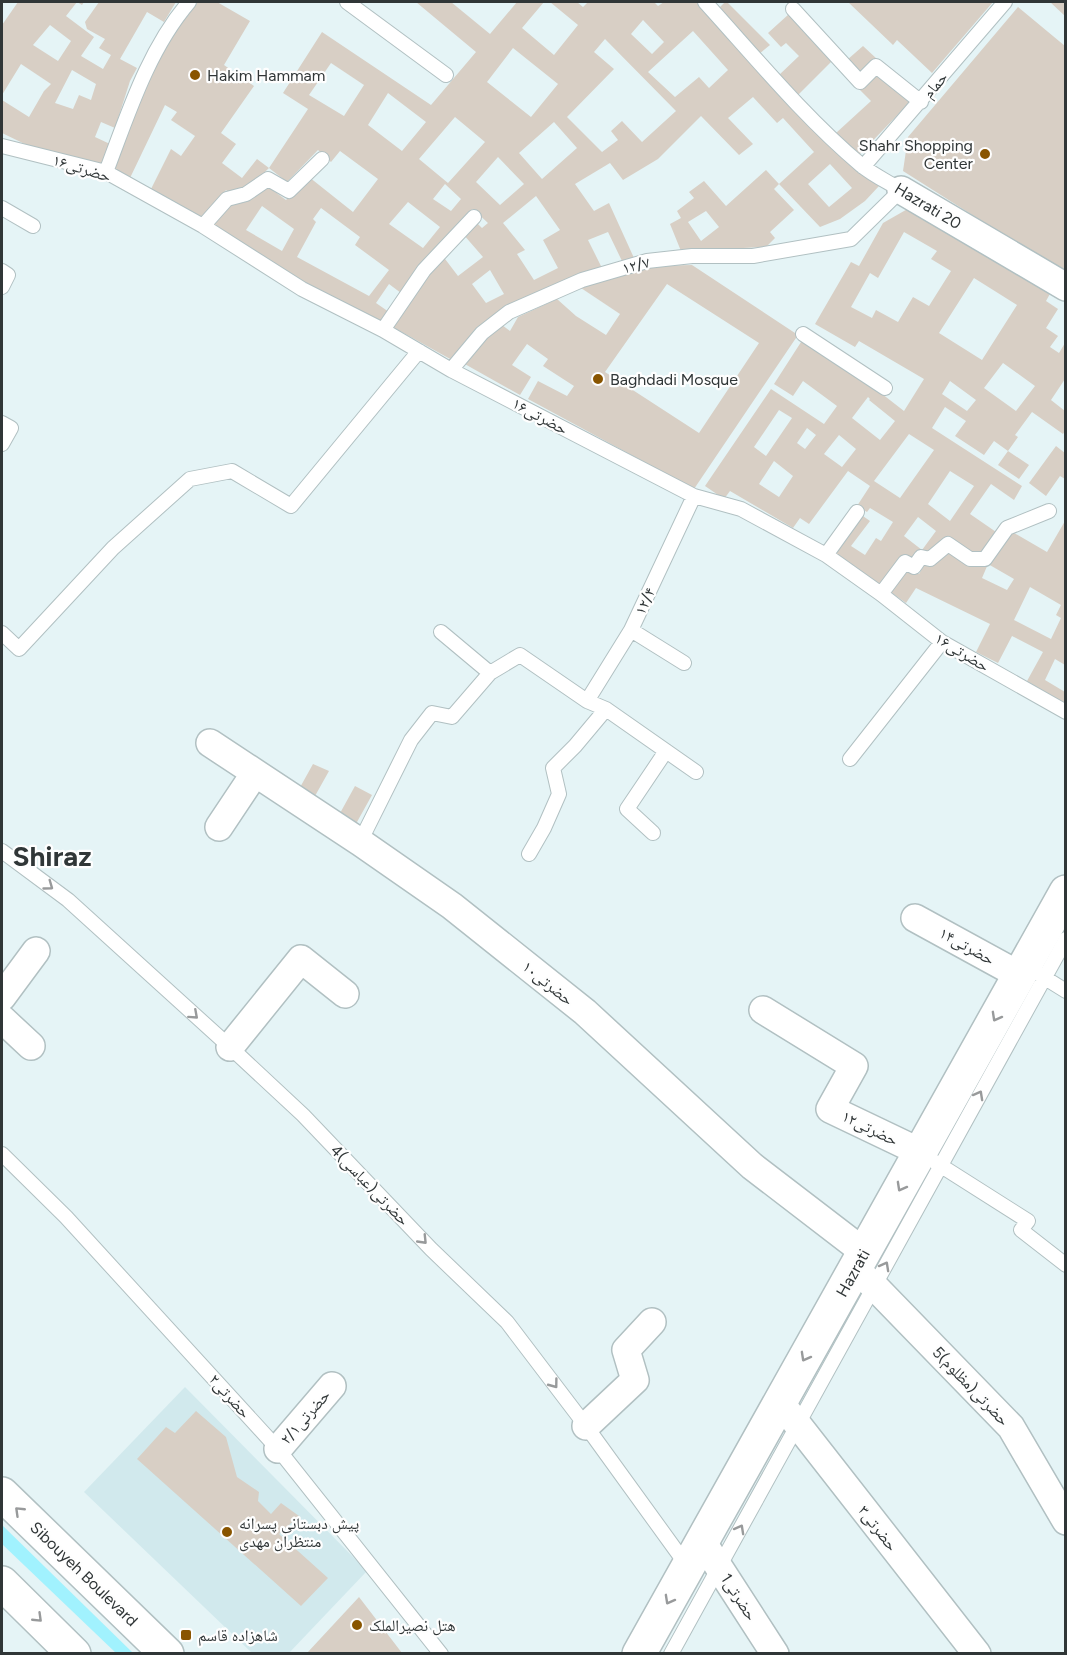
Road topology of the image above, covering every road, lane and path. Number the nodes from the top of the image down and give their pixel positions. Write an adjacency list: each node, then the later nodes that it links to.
1 (189, 2): 11 (lane)
2 (347, 2): 6 (lane)
3 (705, 2): 10 (lane, Hazrati 20)
4 (1005, 2): 7 (lane, حمام)
5 (793, 9): 7 (lane)
6 (446, 75)
7 (921, 102): 10 (lane, حمام)
8 (2, 146): 11 (lane, حضرتی۱۶)
9 (322, 159): 16 (lane)
10 (863, 167): 12 (lane, Hazrati 20)
11 (106, 172): 16 (lane, حضرتی۱۶)
12 (901, 190): 18 (street, Hazrati 20); 23 (lane, ۱۲/۷)
13 (2, 208): 15 (lane)
14 (474, 217): 20 (lane)
15 (33, 226)
16 (203, 226): 20 (lane, حضرتی۱۶)
17 (2, 271): 19 (lane)
18 (1065, 287)
19 (2, 288)
20 (383, 330): 22 (lane, حضرتی۱۶)
21 (803, 334): 24 (lane)
22 (419, 351): 23 (lane, حضرتی۱۶); 34 (lane)
23 (451, 370): 27 (lane, حضرتی۱۶)
24 (885, 388)
25 (2, 423): 26 (lane)
26 (2, 444)
27 (694, 496): 30 (lane, حضرتی۱۶); 32 (lane, ۱۲/۴)
28 (1049, 511): 31 (lane)
29 (857, 512): 30 (lane)
30 (826, 555): 31 (lane, حضرتی۱۶)
31 (881, 594): 35 (lane, حضرتی۱۶)
32 (631, 630): 36 (lane); 38 (lane, ۱۲/۴)
33 (441, 632): 37 (lane)
34 (2, 633)
35 (942, 642): 40 (lane, حضرتی۱۶); 43 (lane)
36 (684, 663)
37 (490, 673): 38 (lane); 48 (lane)
38 (587, 701): 39 (lane)
39 (606, 708): 42 (lane); 50 (lane)
40 (1065, 712)
41 (210, 743): 45 (street, حضرتی۱۰)
42 (666, 751): 44 (lane); 47 (lane)
43 (850, 759)
44 (696, 772)
45 (255, 773): 46 (street); 48 (street, حضرتی۱۰)
46 (219, 827)
47 (653, 832)
48 (360, 842): 66 (street, حضرتی۱۰)
49 (2, 851): 62 (lane, 4حضرتی(عباسی), one-way to 62)
50 (529, 854)
51 (1065, 892): 55 (street, Hazrati)
52 (915, 918): 55 (street, حضرتی۱۴)
53 (1065, 939): 55 (lane, Hazrati)
54 (36, 951): 58 (street)
55 (1029, 973): 56 (lane); 64 (street, Hazrati)
56 (1065, 991)
57 (345, 994): 62 (street)
58 (2, 997)
59 (763, 1010): 64 (street, حضرتی۱۲)
60 (2, 1019): 61 (street)
61 (31, 1046)
62 (230, 1047): 70 (lane, 4حضرتی(عباسی), one-way to 70)
63 (2, 1154): 71 (lane, حضرتی۲)
64 (930, 1159): 65 (lane); 66 (street, Hazrati)
65 (1065, 1264)
66 (864, 1269): 69 (street, Hazrati); 73 (street, 5حضرتی(مظلوم))
67 (652, 1322): 70 (street)
68 (332, 1386): 71 (street, حضرتی۲/۱)
69 (789, 1414): 74 (street, Hazrati); 82 (street, حضرتی۳)
70 (586, 1426): 74 (lane, 4حضرتی(عباسی))
71 (278, 1449): 78 (lane, حضرتی۲)
72 (2, 1494): 77 (street, Sibouyeh Boulevard, one-way to 72)
73 (1065, 1521)
74 (703, 1559): 79 (street, Hazrati, one-way to 79); 80 (lane, Hazrati); 81 (street, 1حضرتی)
75 (2, 1583): 76 (street, one-way to 76)
76 (74, 1653)
77 (167, 1653)
78 (441, 1653)
79 (639, 1653)
80 (672, 1653)
81 (775, 1653)
82 (977, 1653)

